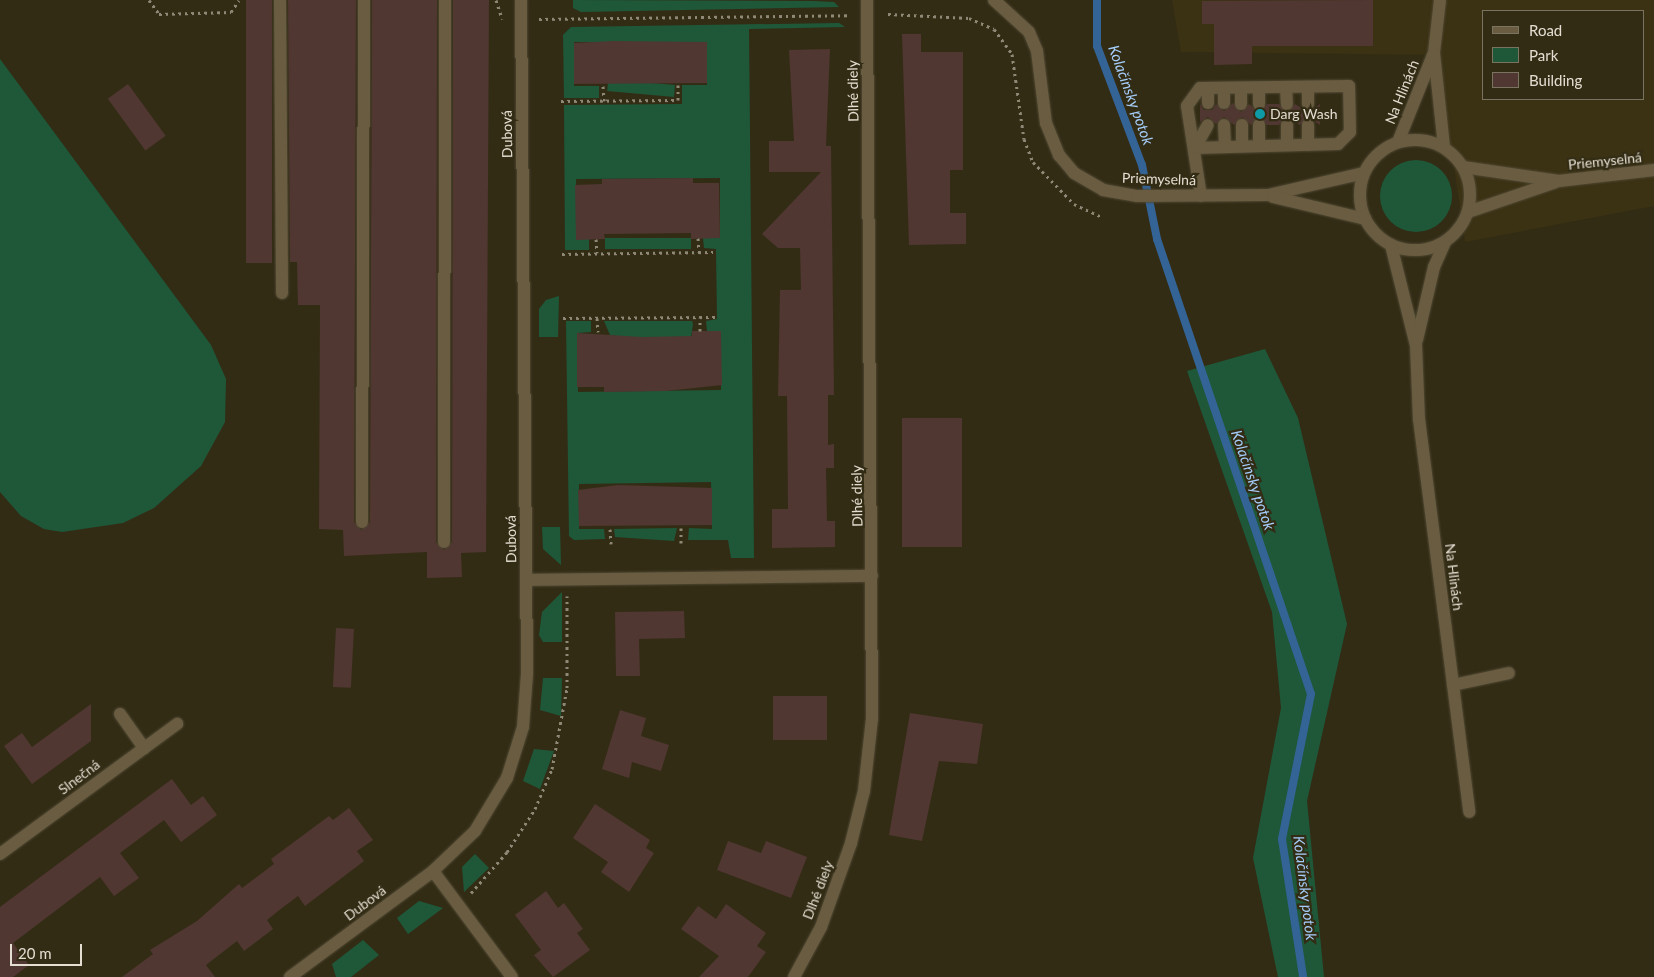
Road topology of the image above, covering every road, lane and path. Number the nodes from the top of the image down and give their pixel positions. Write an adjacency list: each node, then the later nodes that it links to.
1 (149, 0): 2 (path)
2 (239, 0)
3 (280, 0): 63 (street)
4 (364, 0): 71 (street)
5 (445, 0): 74 (street)
6 (496, 0): 14 (path)
7 (521, 0): 78 (street, Dubová)
8 (867, 0): 77 (street, Dlhé diely)
9 (994, 0): 50 (street, Priemyselná)
10 (1440, 0): 15 (street, Na Hlinách)
11 (888, 14): 53 (path)
12 (851, 15): 13 (path)
13 (534, 19)
14 (502, 30)
15 (1434, 53): 38 (street, Na Hlinách); 45 (street, Na Hlinách)
16 (678, 85): 24 (path)
17 (603, 86): 24 (path)
18 (1286, 87): 19 (street); 22 (street); 30 (street)
19 (1308, 87): 31 (street); 40 (street)
20 (1224, 88): 21 (street); 23 (street); 27 (street)
21 (1241, 88): 22 (street); 28 (street)
22 (1259, 88): 29 (street)
23 (1208, 89): 26 (street); 44 (street)
24 (604, 101): 25 (path)
25 (561, 102)
26 (1208, 103)
27 (1224, 104)
28 (1241, 104)
29 (1259, 104)
30 (1286, 104)
31 (1308, 104)
32 (1208, 125): 44 (street)
33 (1224, 125): 43 (street)
34 (1242, 125): 41 (street)
35 (1259, 125): 42 (street)
36 (1287, 125): 39 (street)
37 (1308, 125): 40 (street)
38 (1398, 142): 45 (street); 48 (street)
39 (1287, 145): 40 (street); 42 (street)
40 (1308, 145)
41 (1242, 146): 42 (street); 43 (street)
42 (1259, 146)
43 (1225, 147): 44 (street)
44 (1195, 148): 50 (street)
45 (1444, 148): 46 (street)
46 (1463, 167): 49 (street, Priemyselná); 52 (street)
47 (1654, 170): 49 (street, Priemyselná)
48 (1364, 173): 51 (street, Priemyselná); 54 (street)
49 (1559, 181): 52 (street, Priemyselná)
50 (1201, 196): 51 (street, Priemyselná)
51 (1268, 196): 54 (street, Priemyselná)
52 (1468, 212): 57 (street)
53 (1100, 216)
54 (1365, 219): 58 (street)
55 (698, 238): 59 (path)
56 (596, 239): 61 (path)
57 (1446, 242): 58 (street); 70 (street, Na Hlinách)
58 (1391, 246): 70 (street, Na Hlinách)
59 (699, 252): 60 (path); 61 (path)
60 (713, 252)
61 (597, 253): 62 (path)
62 (562, 254)
63 (282, 294)
64 (714, 317): 67 (path)
65 (563, 318): 66 (path)
66 (597, 318): 67 (path); 69 (path)
67 (700, 318): 68 (path)
68 (700, 331)
69 (598, 332)
70 (1416, 344): 81 (street, Na Hlinách)
71 (362, 522)
72 (681, 528): 75 (path)
73 (610, 529): 76 (path)
74 (444, 542)
75 (681, 543)
76 (611, 544)
77 (872, 576): 78 (street); 91 (street, Dlhé diely)
78 (526, 580): 87 (street, Dubová)
79 (567, 591): 88 (path)
80 (1509, 673): 81 (street)
81 (1453, 685): 85 (street, Na Hlinách)
82 (120, 714): 84 (street)
83 (177, 724): 84 (street, Slnečná)
84 (144, 748): 86 (street, Slnečná)
85 (1469, 812)
86 (0, 854)
87 (433, 871): 89 (street, Dubová); 90 (street)
88 (467, 897)
89 (290, 977)
90 (512, 977)
91 (794, 977)

